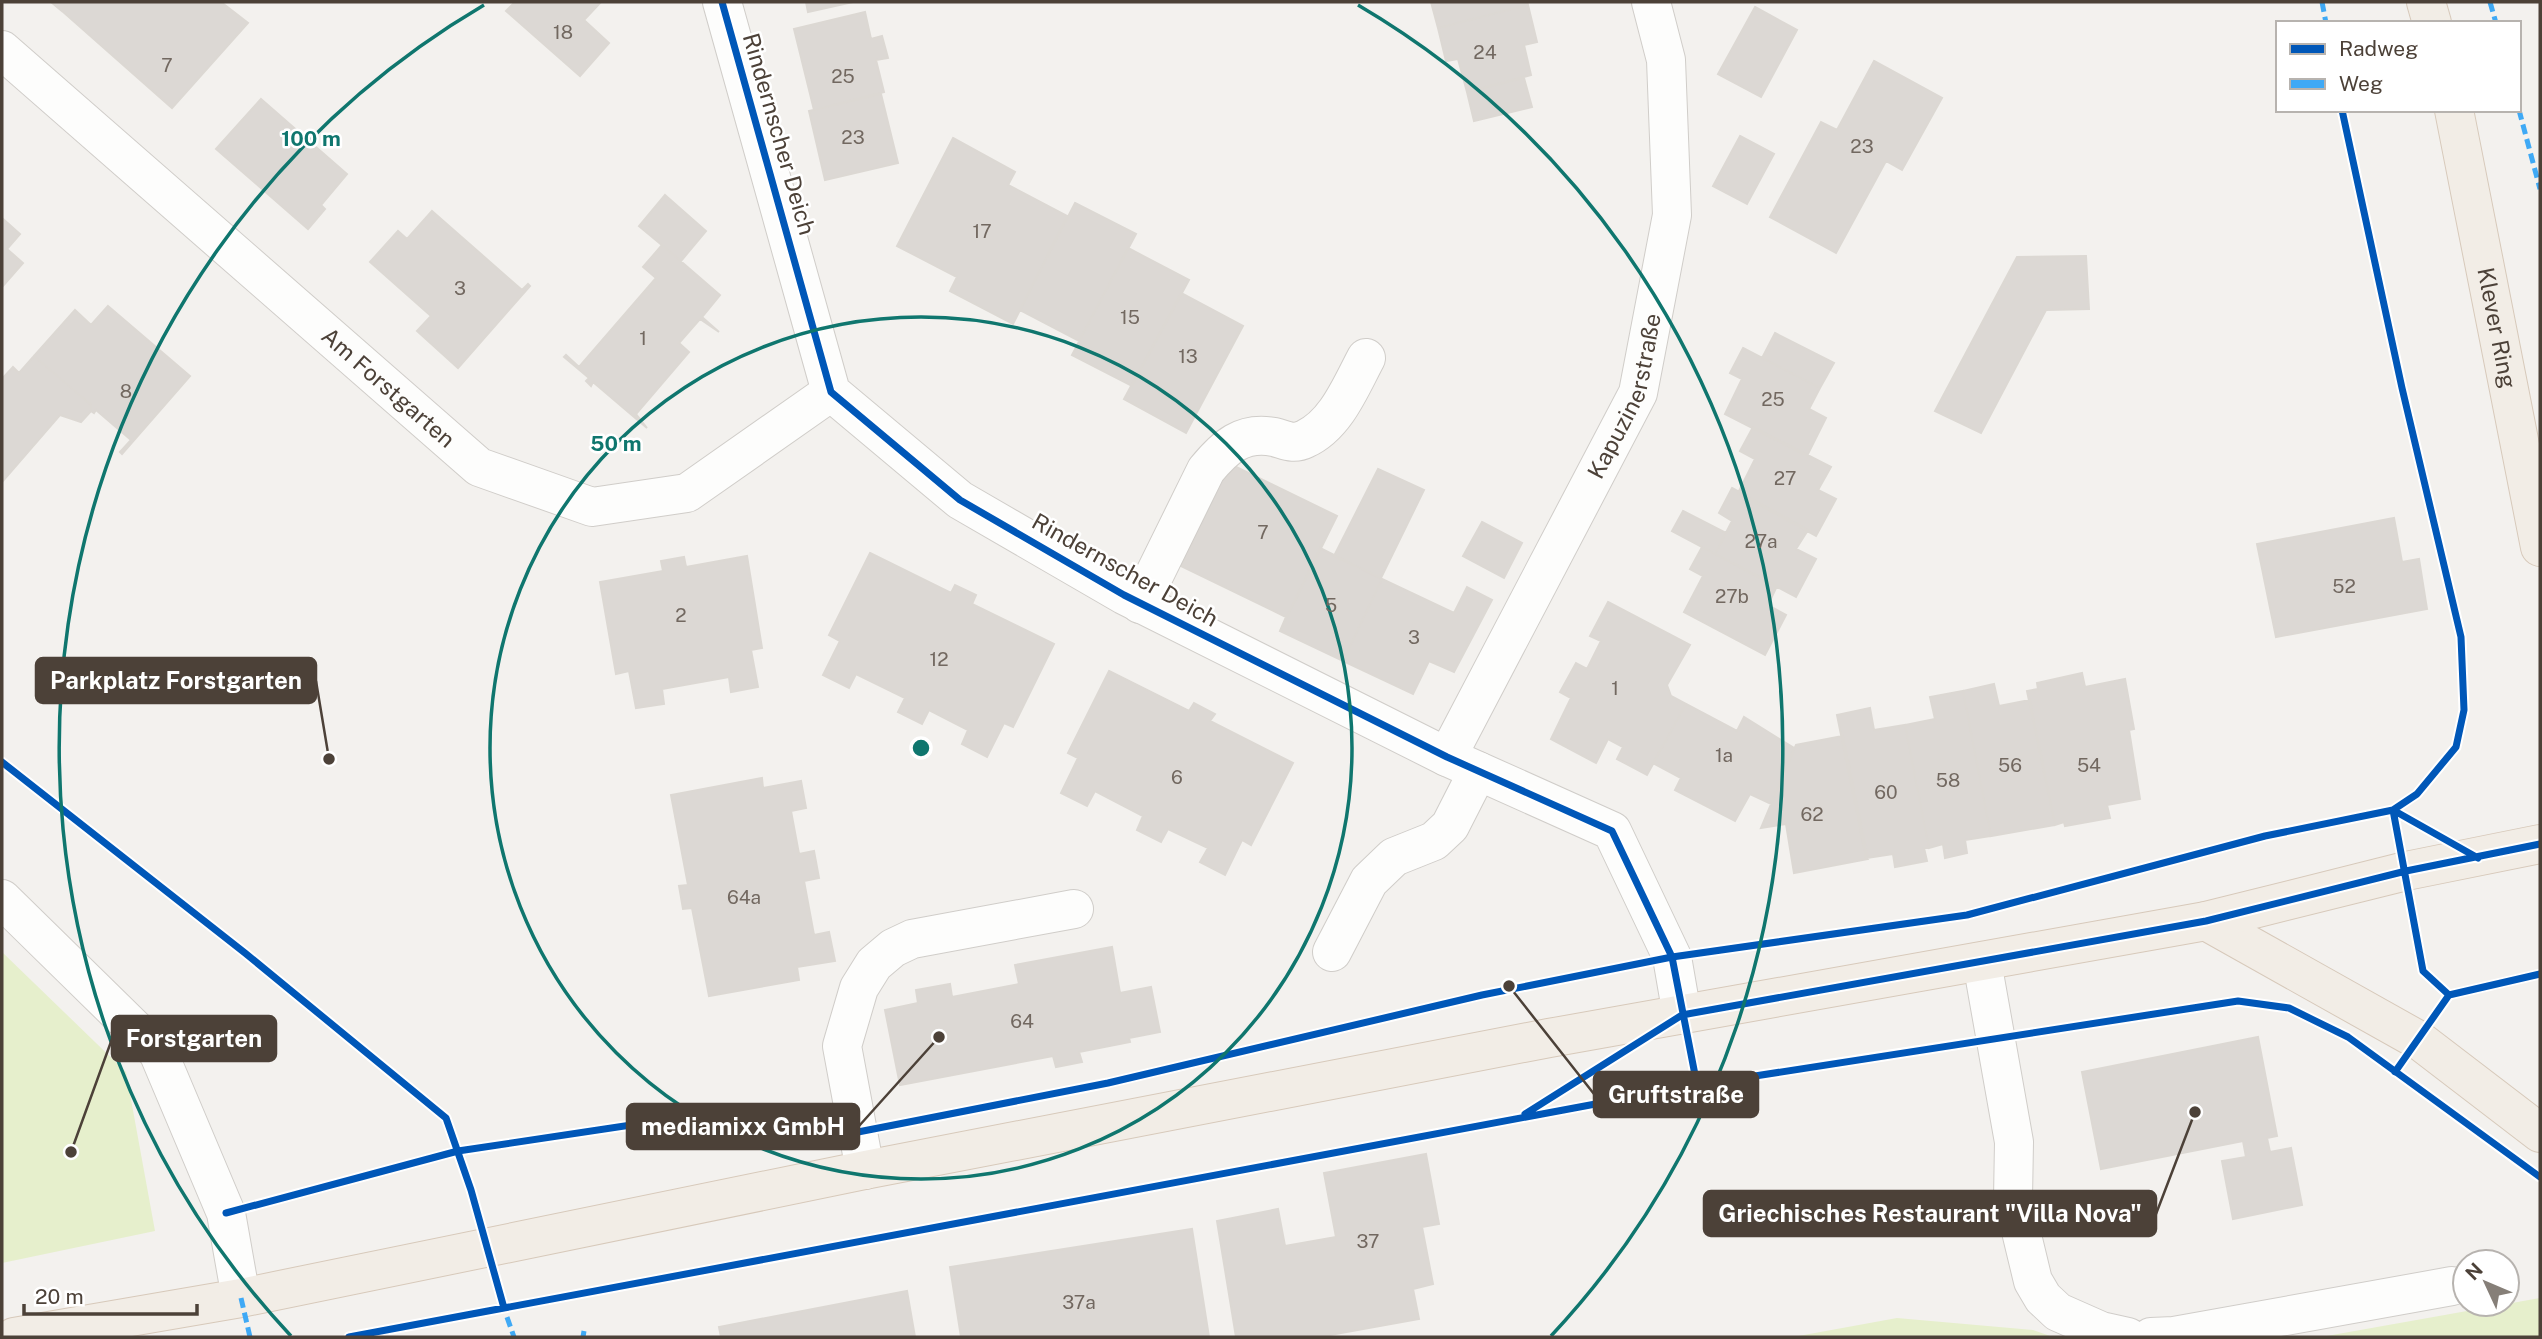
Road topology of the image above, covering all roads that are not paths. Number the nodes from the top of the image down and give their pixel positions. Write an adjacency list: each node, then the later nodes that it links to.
1 (722, 2): 8 (street, Rindernscher Deich)
2 (1651, 2): 11 (street, Kapuzinerstraße)
3 (2426, 2): 4 (main road)
4 (2431, 21)
5 (8, 68): 8 (street, Am Forstgarten)
6 (2454, 112): 9 (main road, Klever Ring)
7 (1366, 358): 10 (street)
8 (831, 392): 10 (street, Rindernscher Deich)
9 (2540, 547)
10 (1140, 604): 11 (street, Rindernscher Deich)
11 (1463, 764): 16 (street, Kapuzinerstraße); 18 (street, Rindernscher Deich)
12 (2540, 844): 15 (main road)
13 (2, 899): 22 (street)
14 (1074, 908): 20 (street)
15 (2206, 921): 17 (main road); 19 (main road)
16 (1332, 952)
17 (1982, 962): 18 (main road); 24 (street)
18 (1682, 1015): 20 (main road)
19 (2540, 1133)
20 (865, 1170): 22 (main road)
21 (2451, 1286): 25 (street)
22 (242, 1298): 23 (main road)
23 (14, 1337)
24 (2128, 1337)
25 (2151, 1337)

